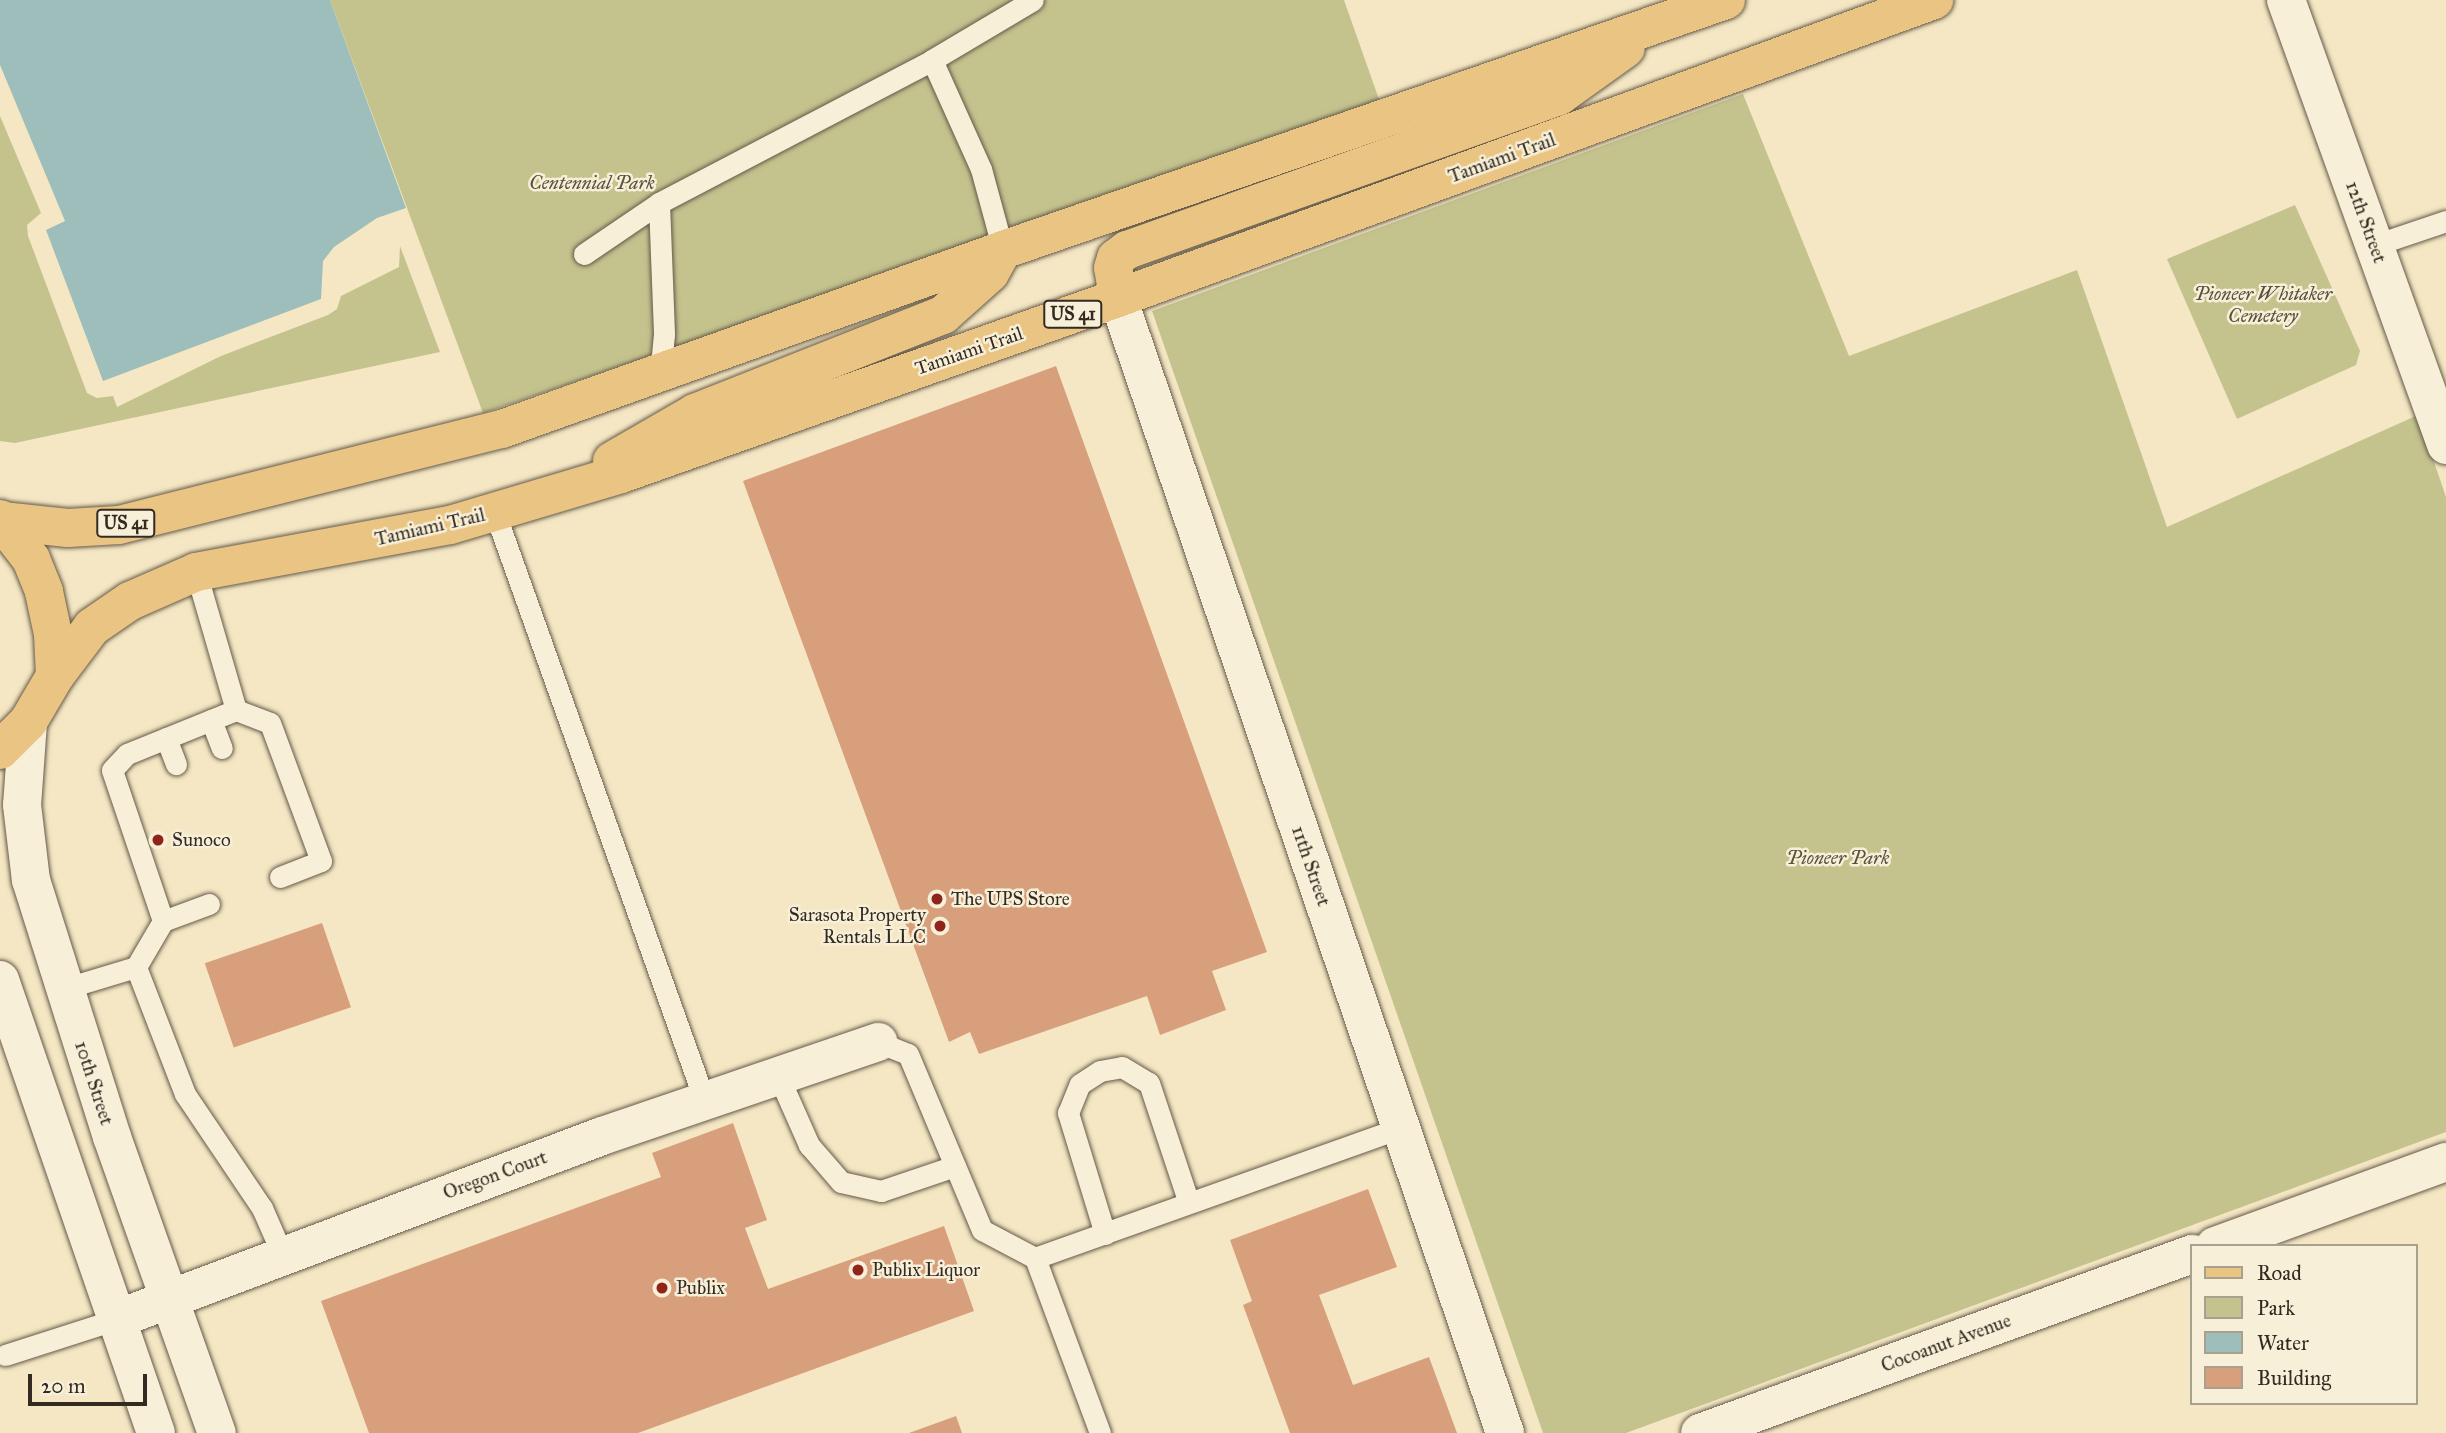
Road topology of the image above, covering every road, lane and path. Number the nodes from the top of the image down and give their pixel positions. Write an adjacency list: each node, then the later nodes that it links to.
1 (1033, 0): 6 (lane)
2 (1726, 0): 5 (main road, US 41)
3 (1934, 0): 12 (main road, Tamiami Trail / US 41)
4 (2286, 0): 9 (street, 12th Street)
5 (1659, 24): 10 (main road, US 41); 12 (main road)
6 (932, 60): 7 (lane); 10 (lane)
7 (659, 203): 11 (lane); 13 (lane)
8 (2446, 221): 9 (lane)
9 (2375, 245): 14 (street, 12th Street)
10 (1003, 250): 13 (main road, US 41); 15 (main road)
11 (584, 254)
12 (1118, 298): 15 (main road, Tamiami Trail / US 41); 36 (street, 11th Street)
13 (660, 376): 17 (main road, US 41)
14 (2446, 445)
15 (560, 493): 16 (main road, Tamiami Trail / US 41)
16 (495, 513): 18 (main road, Tamiami Trail / US 41); 35 (lane)
17 (1, 520): 19 (main road)
18 (196, 572): 19 (main road, Tamiami Trail / US 41); 20 (lane)
19 (54, 676): 22 (main road, Tamiami Trail / US 41)
20 (236, 710): 21 (lane); 27 (lane)
21 (211, 720): 23 (lane); 24 (lane)
22 (28, 722): 25 (main road, Tamiami Trail / US 41); 32 (street, 10th Street)
23 (166, 738): 26 (lane); 29 (lane)
24 (222, 748)
25 (0, 750)
26 (176, 764)
27 (280, 877)
28 (209, 904): 29 (lane)
29 (163, 921): 30 (lane)
30 (136, 967): 32 (lane); 43 (lane)
31 (0, 979): 46 (street)
32 (63, 989): 45 (street, 10th Street)
33 (878, 1042): 34 (street, Oregon Court); 38 (lane)
34 (778, 1075): 35 (street, Oregon Court); 38 (lane)
35 (704, 1098): 43 (street, Oregon Court)
36 (1401, 1128): 39 (lane); 51 (street, 11th Street)
37 (2446, 1162): 41 (street)
38 (955, 1166): 44 (lane)
39 (1189, 1203): 40 (lane); 40 (lane)
40 (1105, 1234): 44 (lane)
41 (2220, 1244)
42 (2190, 1255): 52 (street, Cocoanut Avenue)
43 (283, 1256): 45 (street, Oregon Court)
44 (1035, 1258): 50 (lane)
45 (169, 1301): 46 (street, Oregon Court); 49 (street, 10th Street)
46 (117, 1319): 47 (lane); 48 (street)
47 (5, 1355)
48 (156, 1433)
49 (217, 1433)
50 (1100, 1433)
51 (1505, 1433)
52 (1700, 1433)

